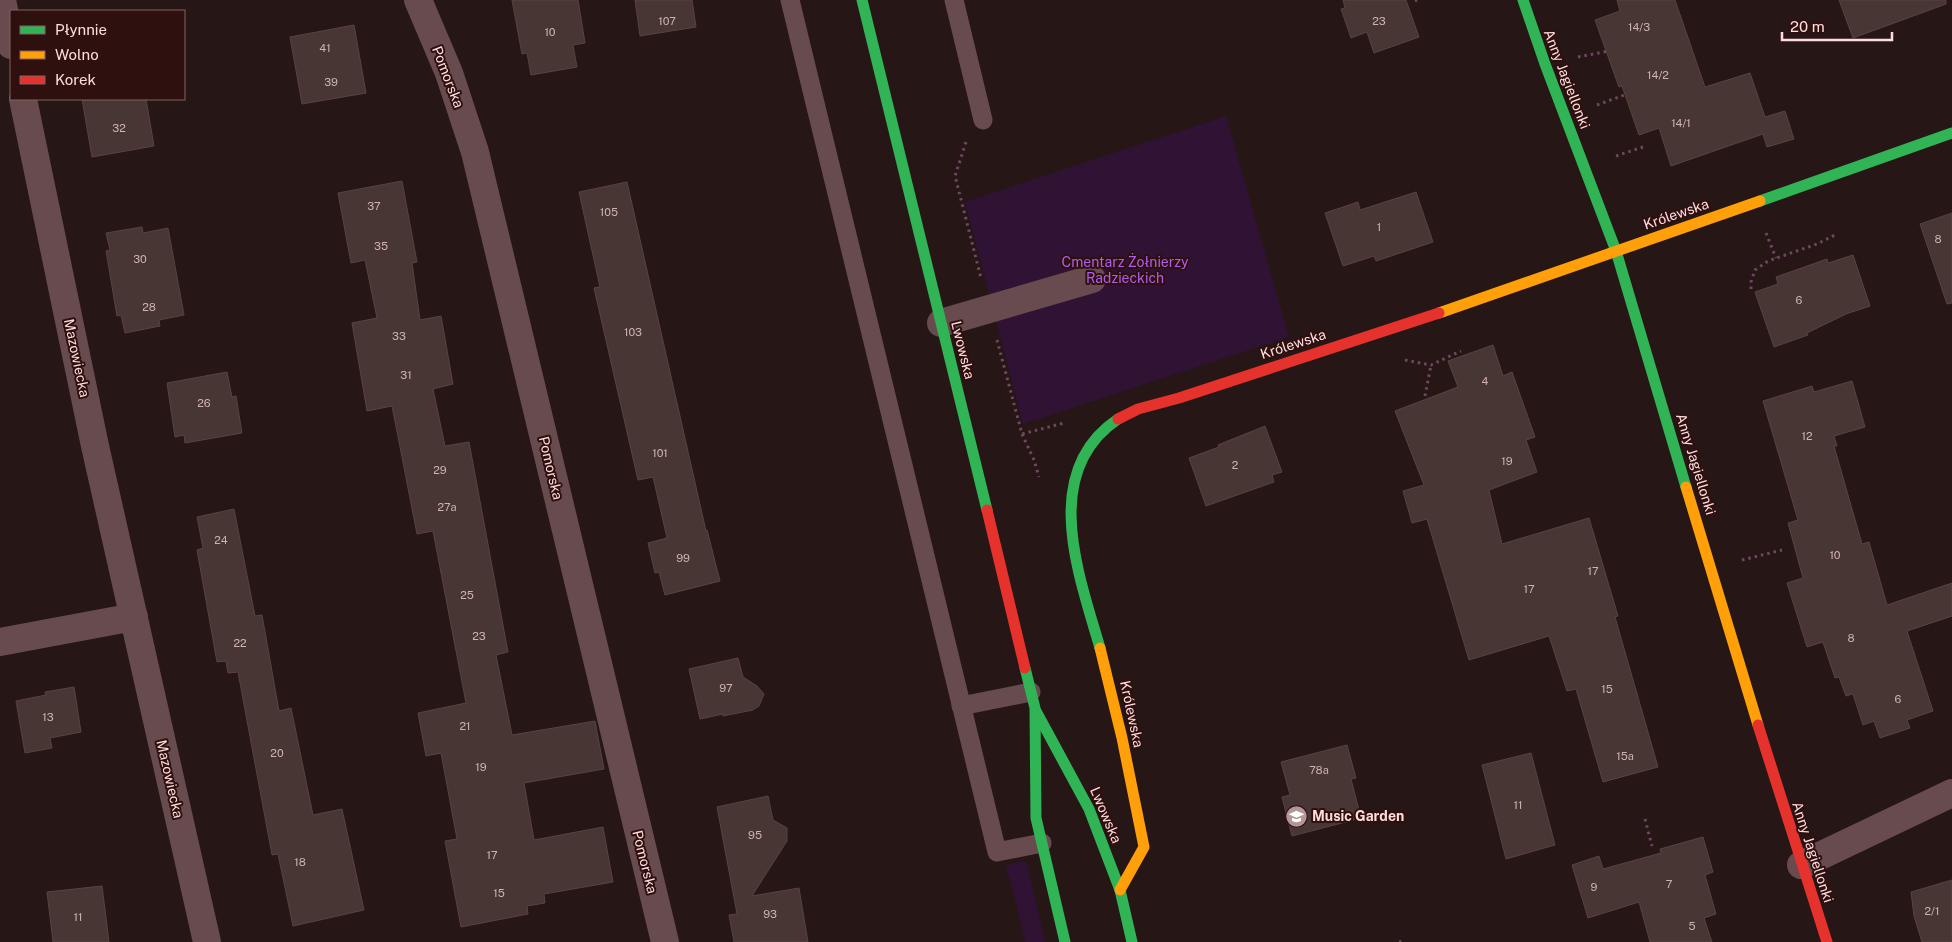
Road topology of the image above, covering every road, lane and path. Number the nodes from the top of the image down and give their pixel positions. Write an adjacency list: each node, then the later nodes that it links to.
1 (2, 0): 7 (street)
2 (418, 0): 33 (street, Pomorska)
3 (790, 0): 25 (lane)
4 (862, 0): 17 (street, Lwowska)
5 (954, 0): 9 (lane)
6 (1523, 0): 13 (street, Anny Jagiellonki)
7 (10, 39)
8 (23, 100): 22 (street, Mazowiecka)
9 (983, 120)
10 (1952, 133): 13 (street, Królewska)
11 (1763, 225): 14 (path)
12 (1837, 234): 14 (path)
13 (1616, 252): 30 (street, Anny Jagiellonki); 31 (street, Królewska)
14 (1776, 258): 16 (path)
15 (1092, 280): 17 (street)
16 (1751, 289)
17 (941, 323): 24 (street, Lwowska)
18 (1431, 365): 19 (path)
19 (1425, 396)
20 (1782, 550): 21 (path)
21 (1738, 562)
22 (134, 616): 23 (street); 32 (street, Mazowiecka)
23 (0, 642)
24 (1033, 700): 25 (lane); 28 (street, Lwowska); 31 (street, Lwowska)
25 (960, 706): 28 (lane)
26 (1952, 793): 30 (street)
27 (1645, 819): 29 (path)
28 (1042, 843): 34 (street, Lwowska)
29 (1652, 846)
30 (1801, 865): 36 (street, Anny Jagiellonki)
31 (1120, 890): 35 (street, Lwowska)
32 (207, 942)
33 (665, 942)
34 (1065, 942)
35 (1132, 942)
36 (1827, 942)

